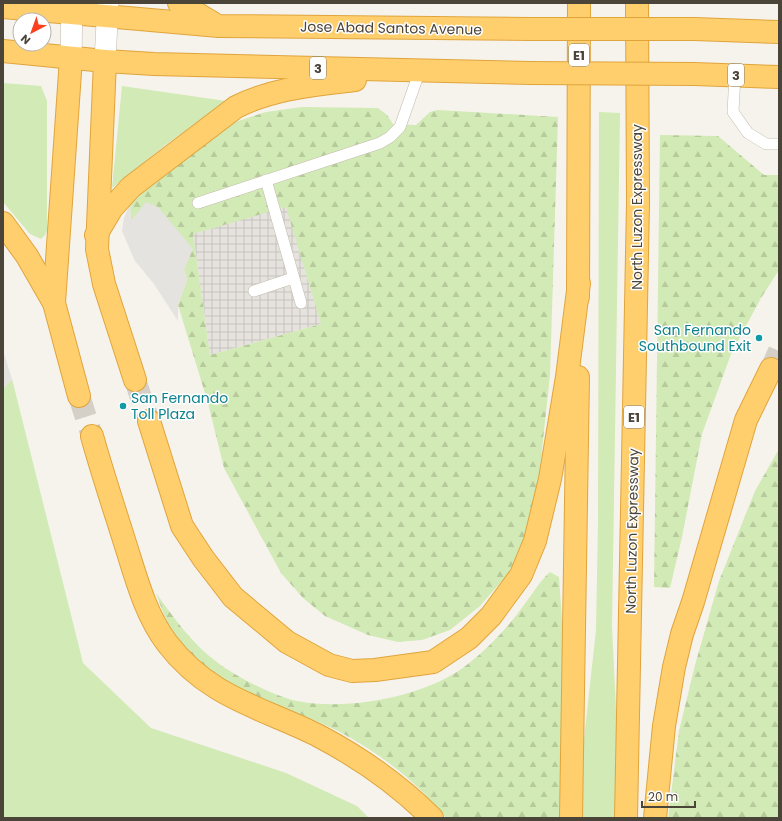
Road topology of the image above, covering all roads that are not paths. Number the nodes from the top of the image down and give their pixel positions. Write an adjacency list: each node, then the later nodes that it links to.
1 (179, 3): 7 (highway)
2 (579, 3): 21 (highway, E1)
3 (637, 3): 32 (highway, North Luzon Expressway / E1)
4 (7, 6): 5 (highway, Jose Abad Santos Avenue)
5 (72, 8): 6 (highway, Jose Abad Santos Avenue); 10 (street)
6 (108, 10): 7 (highway, Jose Abad Santos Avenue); 11 (street)
7 (219, 26): 8 (highway, Jose Abad Santos Avenue, bridge)
8 (779, 32)
9 (3, 51): 10 (highway, 3)
10 (71, 58): 11 (highway, 3); 23 (highway)
11 (105, 61): 12 (highway, 3); 19 (highway)
12 (420, 70): 13 (highway, 3, bridge); 16 (lane); 19 (highway)
13 (735, 75): 14 (highway, 3); 15 (lane)
14 (779, 77)
15 (779, 144)
16 (266, 180): 17 (lane); 20 (lane)
17 (198, 203)
18 (3, 223): 23 (highway)
19 (96, 235): 26 (highway)
20 (293, 278): 22 (lane); 24 (lane)
21 (579, 283): 28 (highway); 31 (highway, E1)
22 (254, 291)
23 (54, 303): 27 (highway)
24 (301, 303)
25 (771, 369): 33 (highway)
26 (135, 380)
27 (79, 396)
28 (149, 421)
29 (92, 436): 30 (highway)
30 (432, 818)
31 (571, 818)
32 (626, 818)
33 (655, 818)

